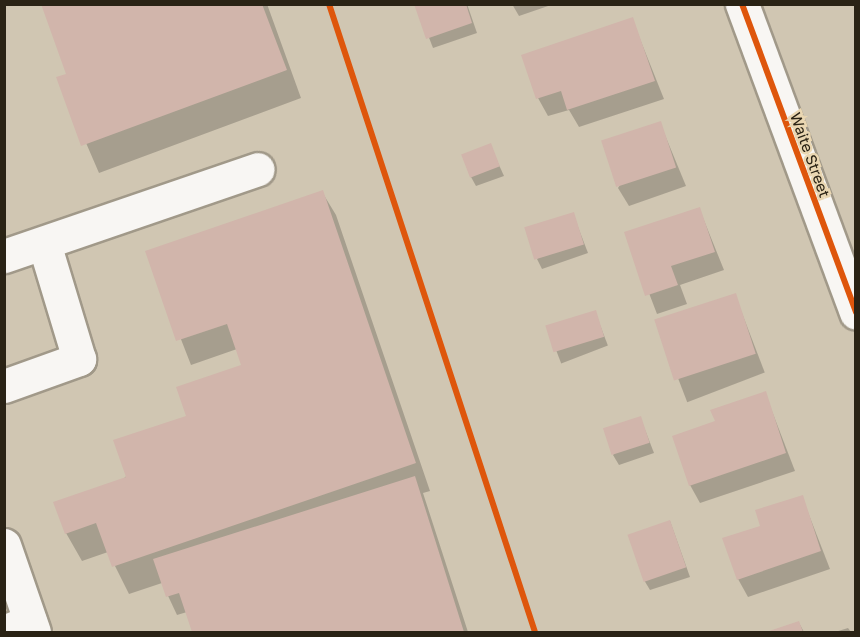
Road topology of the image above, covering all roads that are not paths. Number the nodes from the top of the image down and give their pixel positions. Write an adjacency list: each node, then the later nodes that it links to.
1 (742, 4): 5 (street, Waite Street)
2 (258, 169): 3 (street)
3 (44, 243): 4 (street); 6 (street)
4 (4, 256)
5 (855, 313)
6 (4, 386)
7 (4, 545): 8 (street)
8 (23, 629)

